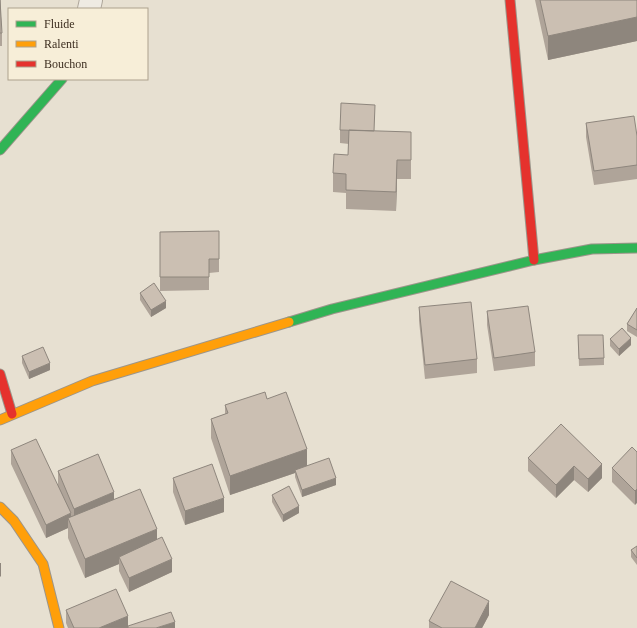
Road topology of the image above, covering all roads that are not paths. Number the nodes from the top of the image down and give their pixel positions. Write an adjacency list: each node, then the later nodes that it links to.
1 (510, 0): 5 (main road)
2 (61, 80): 3 (main road)
3 (0, 150)
4 (637, 248): 5 (main road)
5 (534, 260): 7 (main road)
6 (0, 374): 7 (main road)
7 (12, 414): 8 (main road)
8 (0, 420)
9 (0, 507): 10 (main road)
10 (59, 628)

